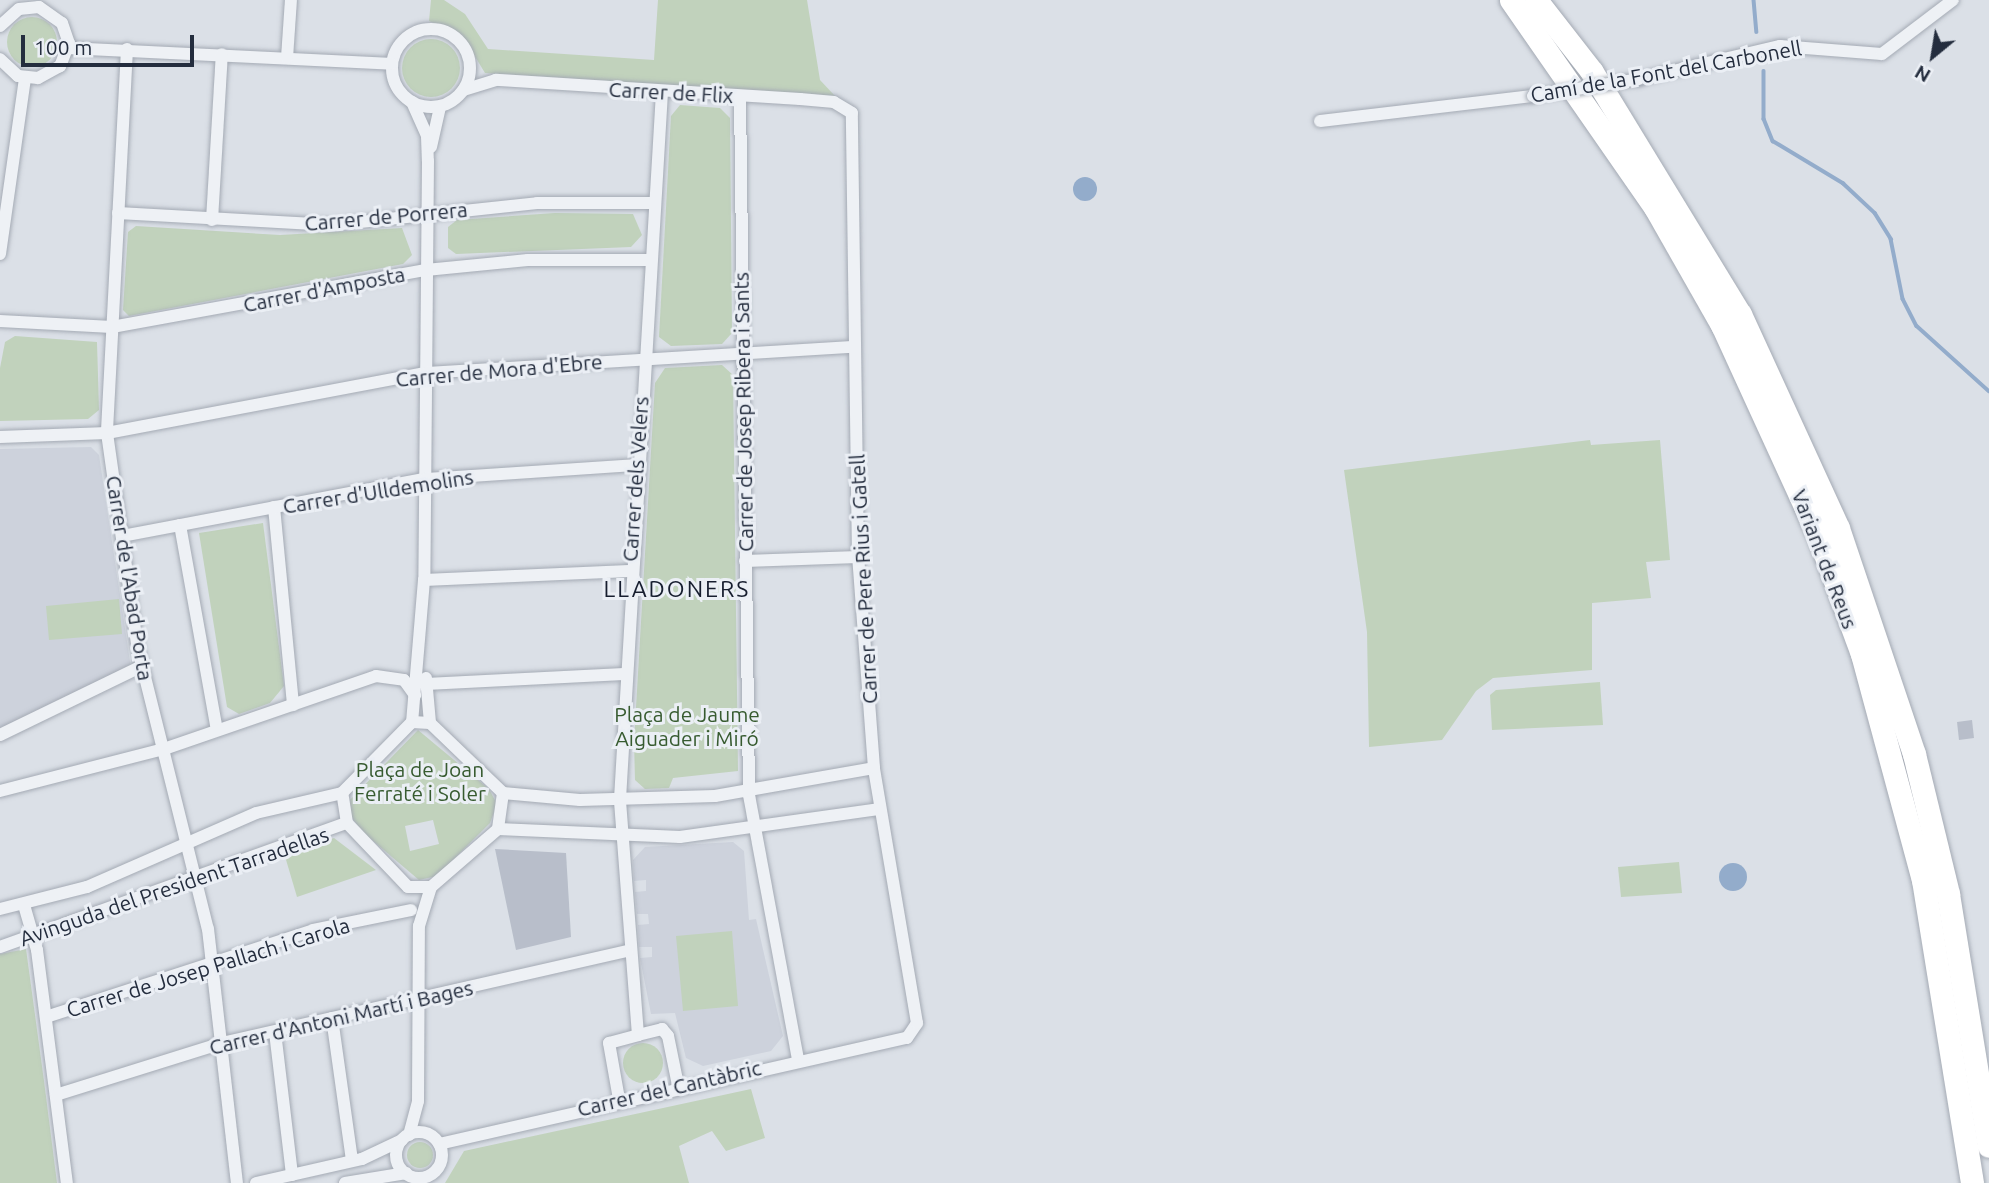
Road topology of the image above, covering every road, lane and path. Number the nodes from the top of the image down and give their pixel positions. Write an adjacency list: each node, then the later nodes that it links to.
1 (291, 0): 10 (street)
2 (1511, 0): 105 (highway, Variant de Reus)
3 (1536, 0): 96 (highway, Variant de Reus)
4 (1953, 0): 22 (street, Camí de la Font del Carbonell, bridge)
5 (39, 3): 6 (street); 7 (street)
6 (0, 26)
7 (68, 48): 8 (street); 14 (street)
8 (127, 49): 9 (street); 25 (street, Carrer de l'Abad Porta)
9 (222, 54): 10 (street); 27 (street)
10 (287, 58): 12 (street)
11 (0, 60): 14 (street)
12 (392, 64): 13 (street); 19 (street)
13 (471, 68): 15 (street, Carrer de Flix); 16 (street)
14 (25, 78): 28 (street)
15 (496, 80): 16 (street, Carrer de Flix); 17 (street, Carrer de Flix)
16 (464, 90): 21 (street)
17 (662, 92): 18 (street, Carrer de Flix); 24 (street, Carrer dels Velers)
18 (740, 96): 20 (street, Carrer de Flix); 34 (street, Carrer de Josep Ribera i Sants)
19 (412, 102): 21 (street); 23 (street)
20 (846, 106): 33 (street, Carrer de Pere Rius i Gatell)
21 (440, 107): 23 (street)
22 (1320, 121)
23 (428, 161): 26 (street)
24 (653, 203): 26 (street, Carrer de Porrera); 29 (street, Carrer dels Velers)
25 (118, 213): 27 (street, Carrer de Porrera); 32 (street, Carrer de l'Abad Porta)
26 (426, 214): 27 (street, Carrer de Porrera); 30 (street)
27 (212, 220)
28 (0, 254)
29 (650, 260): 30 (street, Carrer d'Amposta); 35 (street, Carrer dels Velers)
30 (426, 270): 32 (street, Carrer d'Amposta); 36 (street)
31 (0, 321): 32 (street, Carrer d'Amposta)
32 (112, 327): 37 (street, Carrer de l'Abad Porta)
33 (854, 347): 34 (street, Carrer de Mora d'Ebre); 44 (street, Carrer de Pere Rius i Gatell)
34 (743, 353): 35 (street, Carrer de Mora d'Ebre); 45 (street, Carrer de Josep Ribera i Sants)
35 (643, 358): 36 (street, Carrer de Mora d'Ebre); 39 (street, Carrer dels Velers)
36 (425, 373): 37 (street, Carrer de Mora d'Ebre); 40 (street)
37 (107, 433): 38 (street, Carrer de Mora d'Ebre); 43 (street, Carrer de l'Abad Porta)
38 (0, 436)
39 (636, 465): 40 (street, Carrer d'Ulldemolins); 46 (street, Carrer dels Velers)
40 (425, 479): 41 (street, Carrer d'Ulldemolins); 47 (street)
41 (274, 507): 42 (street, Carrer d'Ulldemolins); 53 (street)
42 (180, 525): 43 (street, Carrer d'Ulldemolins); 56 (street)
43 (122, 536): 49 (street, Carrer de l'Abad Porta)
44 (858, 557): 45 (street); 59 (street, Carrer de Pere Rius i Gatell)
45 (745, 561): 61 (street, Carrer de Josep Ribera i Sants)
46 (629, 571): 47 (street); 50 (street, Carrer dels Velers)
47 (424, 580): 48 (street)
48 (423, 622): 51 (street); 52 (street)
49 (142, 666): 57 (street); 58 (street, Carrer de l'Abad Porta)
50 (624, 674): 51 (street); 64 (street, Carrer dels Velers)
51 (426, 684): 55 (street)
52 (415, 695): 53 (street); 54 (street)
53 (293, 705): 56 (street)
54 (412, 722): 55 (street); 62 (street)
55 (430, 723): 63 (street)
56 (216, 726): 58 (street)
57 (0, 735)
58 (164, 749): 60 (street); 70 (street, Carrer de l'Abad Porta)
59 (874, 768): 61 (street); 65 (street, Carrer de Pere Rius i Gatell)
60 (0, 791)
61 (748, 792): 64 (street); 68 (street, Carrer de Josep Ribera i Sants)
62 (342, 793): 66 (street); 70 (street, Avinguda del President Tarradellas)
63 (503, 793): 64 (street); 67 (street)
64 (620, 799): 69 (street, Carrer dels Velers)
65 (880, 809): 68 (street); 87 (street, Carrer de Pere Rius i Gatell)
66 (347, 824): 71 (street, Avinguda del President Tarradellas); 72 (street)
67 (498, 829): 69 (street); 73 (street)
68 (753, 831): 69 (street); 89 (street, Carrer de Josep Ribera i Sants)
69 (621, 838): 80 (street, Carrer dels Velers)
70 (190, 844): 71 (street, Carrer de l'Abad Porta); 74 (street, Avinguda del President Tarradellas)
71 (198, 877): 78 (street, Avinguda del President Tarradellas); 81 (street, Carrer de l'Abad Porta)
72 (408, 887): 73 (street); 76 (street)
73 (431, 887): 77 (street)
74 (24, 905): 75 (street, Avinguda del President Tarradellas); 78 (street)
75 (0, 909)
76 (411, 910): 77 (street); 81 (street, Carrer de Josep Pallach i Carola)
77 (419, 926): 82 (street)
78 (33, 937): 79 (street, Avinguda del President Tarradellas); 83 (street)
79 (0, 947)
80 (628, 951): 82 (street, Carrer d'Antoni Martí i Bages); 86 (street, Carrer dels Velers)
81 (212, 963): 83 (street, Carrer de Josep Pallach i Carola); 88 (street, Carrer de l'Abad Porta)
82 (419, 998): 84 (street, Carrer d'Antoni Martí i Bages); 93 (street)
83 (46, 1017): 91 (street)
84 (332, 1018): 85 (street, Carrer d'Antoni Martí i Bages); 97 (street)
85 (275, 1032): 88 (street, Carrer d'Antoni Martí i Bages); 98 (street)
86 (638, 1035): 90 (street); 92 (street)
87 (900, 1040): 89 (street, Carrer del Cantàbric)
88 (222, 1043): 91 (street, Carrer d'Antoni Martí i Bages); 102 (street, Carrer de l'Abad Porta)
89 (798, 1059): 90 (street, Carrer del Cantàbric)
90 (678, 1085): 92 (street, Carrer del Cantàbric)
91 (57, 1095): 101 (street)
92 (619, 1099): 95 (street, Carrer del Cantàbric)
93 (418, 1101): 94 (street); 95 (street)
94 (405, 1138): 95 (street); 97 (street); 99 (street)
95 (435, 1140): 100 (street)
96 (1989, 1146)
97 (352, 1161): 98 (street)
98 (292, 1175): 103 (street)
99 (412, 1178): 100 (street); 104 (street)
100 (428, 1180)
101 (67, 1183)
102 (237, 1183)
103 (256, 1183)
104 (345, 1183)
105 (1972, 1183)

